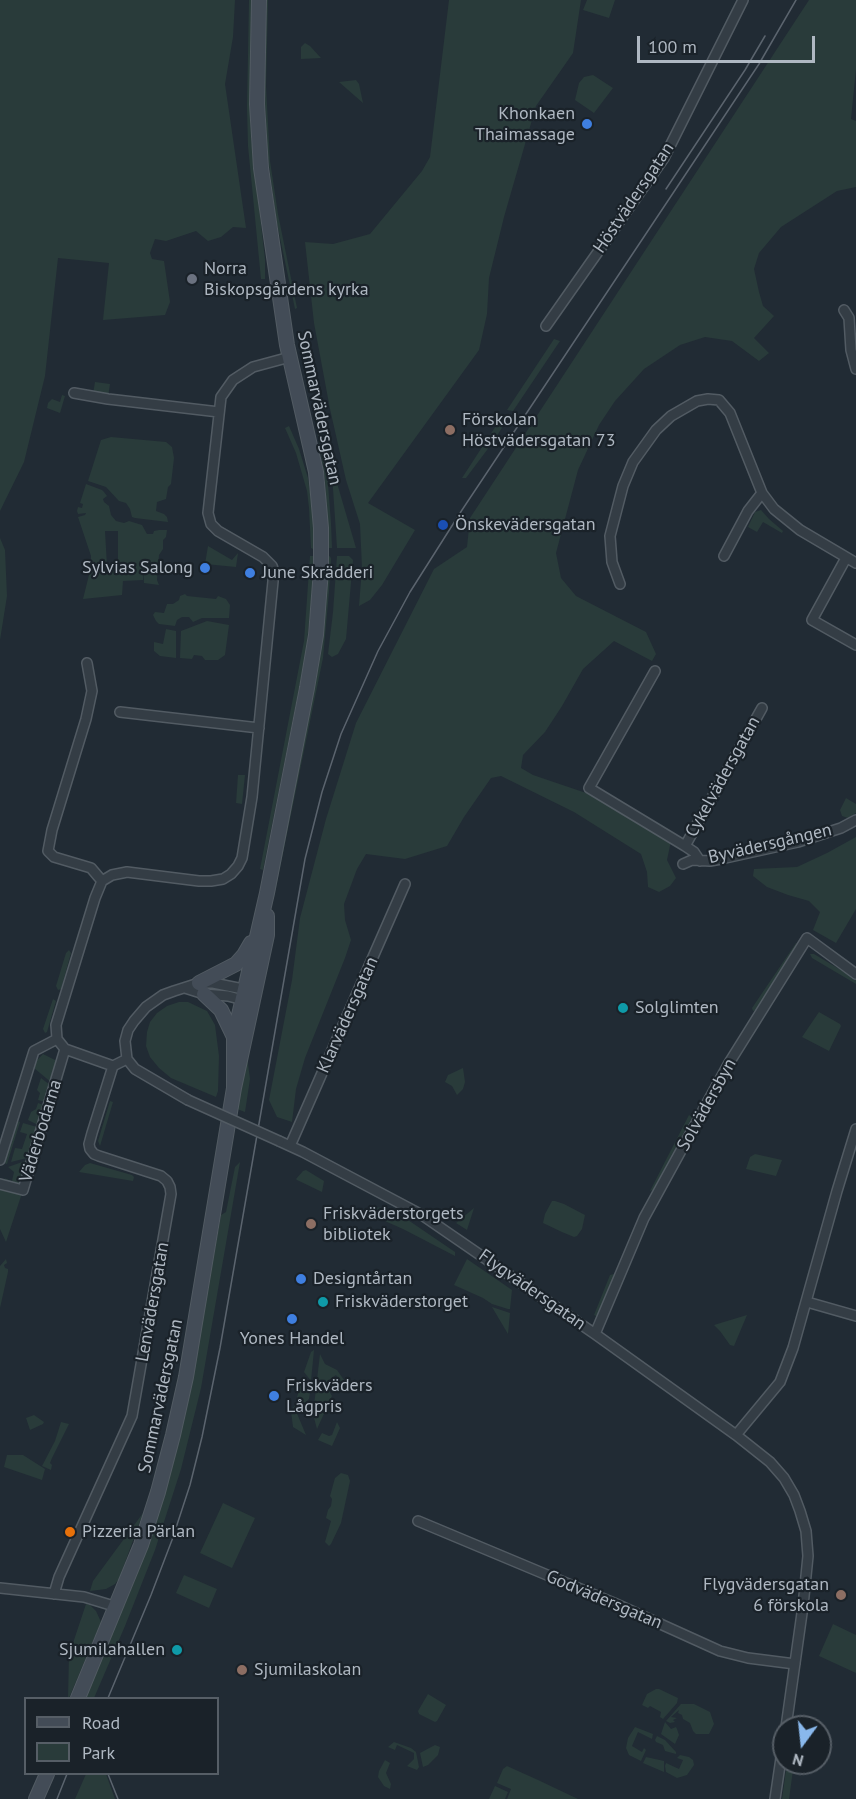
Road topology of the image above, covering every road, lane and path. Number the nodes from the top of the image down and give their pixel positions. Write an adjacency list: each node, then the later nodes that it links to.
1 (259, 0): 5 (street, Sommarvädersgatan)
2 (743, 0): 4 (street, Höstvädersgatan)
3 (844, 310): 6 (street)
4 (546, 326)
5 (290, 357): 8 (street); 26 (street, Sommarvädersgatan)
6 (856, 369)
7 (74, 393): 8 (street)
8 (219, 411): 19 (street)
9 (762, 494): 10 (street); 11 (street); 13 (street)
10 (724, 556)
11 (846, 558): 12 (street); 14 (street)
12 (856, 563)
13 (620, 584)
14 (856, 645)
15 (87, 663): 24 (street)
16 (655, 671): 21 (street, Cykelvädersgatan)
17 (762, 708): 21 (street, Cykelvädersgatan)
18 (120, 712): 19 (street)
19 (259, 728): 24 (street)
20 (856, 820): 22 (street, Byvädersgången)
21 (685, 846): 22 (street, Cykelvädersgatan)
22 (700, 861): 23 (street, Byvädersgången)
23 (683, 864)
24 (102, 881): 32 (street)
25 (405, 884): 38 (street, Klarvädersgatan)
26 (267, 893): 27 (street, Sommarvädersgatan); 30 (street, Sommarvädersgatan)
27 (257, 931): 29 (street); 30 (street, Sommarvädersgatan)
28 (856, 974): 43 (street, Solvädersbyn)
29 (202, 988): 30 (street); 31 (street); 34 (street)
30 (249, 995): 31 (street, Sommarvädersgatan); 36 (street, Sommarvädersgatan)
31 (234, 1037): 36 (street, Sommarvädersgatan)
32 (57, 1040): 33 (street); 39 (street, Väderbodarna)
33 (65, 1049): 35 (street); 40 (street, Väderbodarna)
34 (127, 1059): 35 (street); 38 (street, Flygvädersgatan, bridge)
35 (113, 1066): 47 (street, Lenvädersgatan)
36 (234, 1088): 48 (street, Sommarvädersgatan)
37 (856, 1129): 41 (street)
38 (290, 1146): 43 (street, Flygvädersgatan)
39 (0, 1160)
40 (0, 1184)
41 (807, 1302): 42 (street); 44 (street)
42 (856, 1316)
43 (595, 1334): 44 (street, Flygvädersgatan)
44 (736, 1435): 49 (street, Flygvädersgatan)
45 (418, 1521): 49 (street, Godvädersgatan)
46 (0, 1588): 47 (street)
47 (54, 1594): 48 (street)
48 (117, 1607): 50 (street, Sommarvädersgatan)
49 (795, 1664): 51 (street, Flygvädersgatan)
50 (78, 1697)
51 (788, 1715)
52 (46, 1775): 54 (street)
53 (779, 1775): 55 (street)
54 (36, 1799)
55 (775, 1799)

